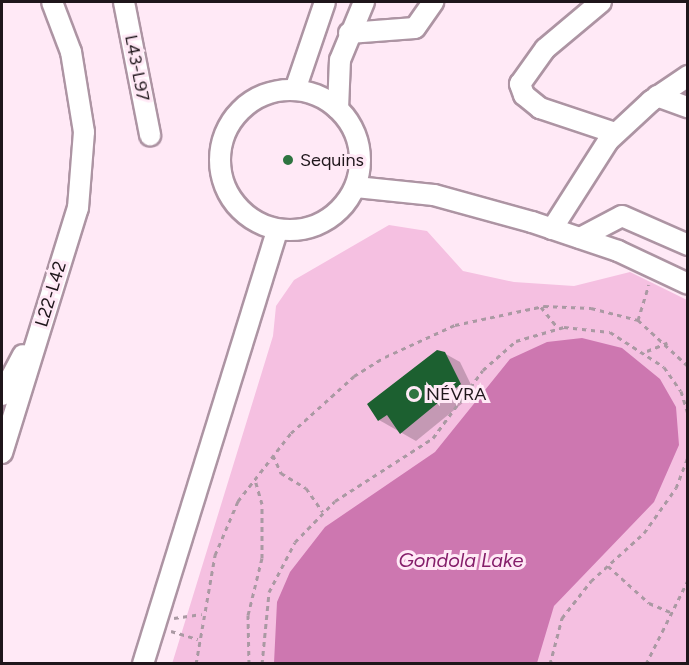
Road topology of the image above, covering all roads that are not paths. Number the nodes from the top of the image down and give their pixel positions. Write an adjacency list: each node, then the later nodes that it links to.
1 (52, 2): 21 (street, L22-L42)
2 (124, 2): 14 (street, L43-L97)
3 (325, 2): 9 (street)
4 (364, 2): 7 (street)
5 (433, 2): 7 (street)
6 (602, 2): 13 (street)
7 (349, 33): 12 (street)
8 (687, 76): 10 (street)
9 (296, 90): 12 (street); 17 (street)
10 (657, 96): 11 (street); 13 (street)
11 (687, 107)
12 (338, 109): 15 (street)
13 (615, 134): 16 (street)
14 (150, 135)
15 (356, 187): 16 (street); 17 (street)
16 (552, 229): 18 (street)
17 (277, 230): 24 (street)
18 (580, 238): 19 (street); 20 (street)
19 (687, 245)
20 (687, 284)
21 (44, 318): 22 (street); 23 (street, L22-L42)
22 (2, 395)
23 (2, 453)
24 (143, 663)

